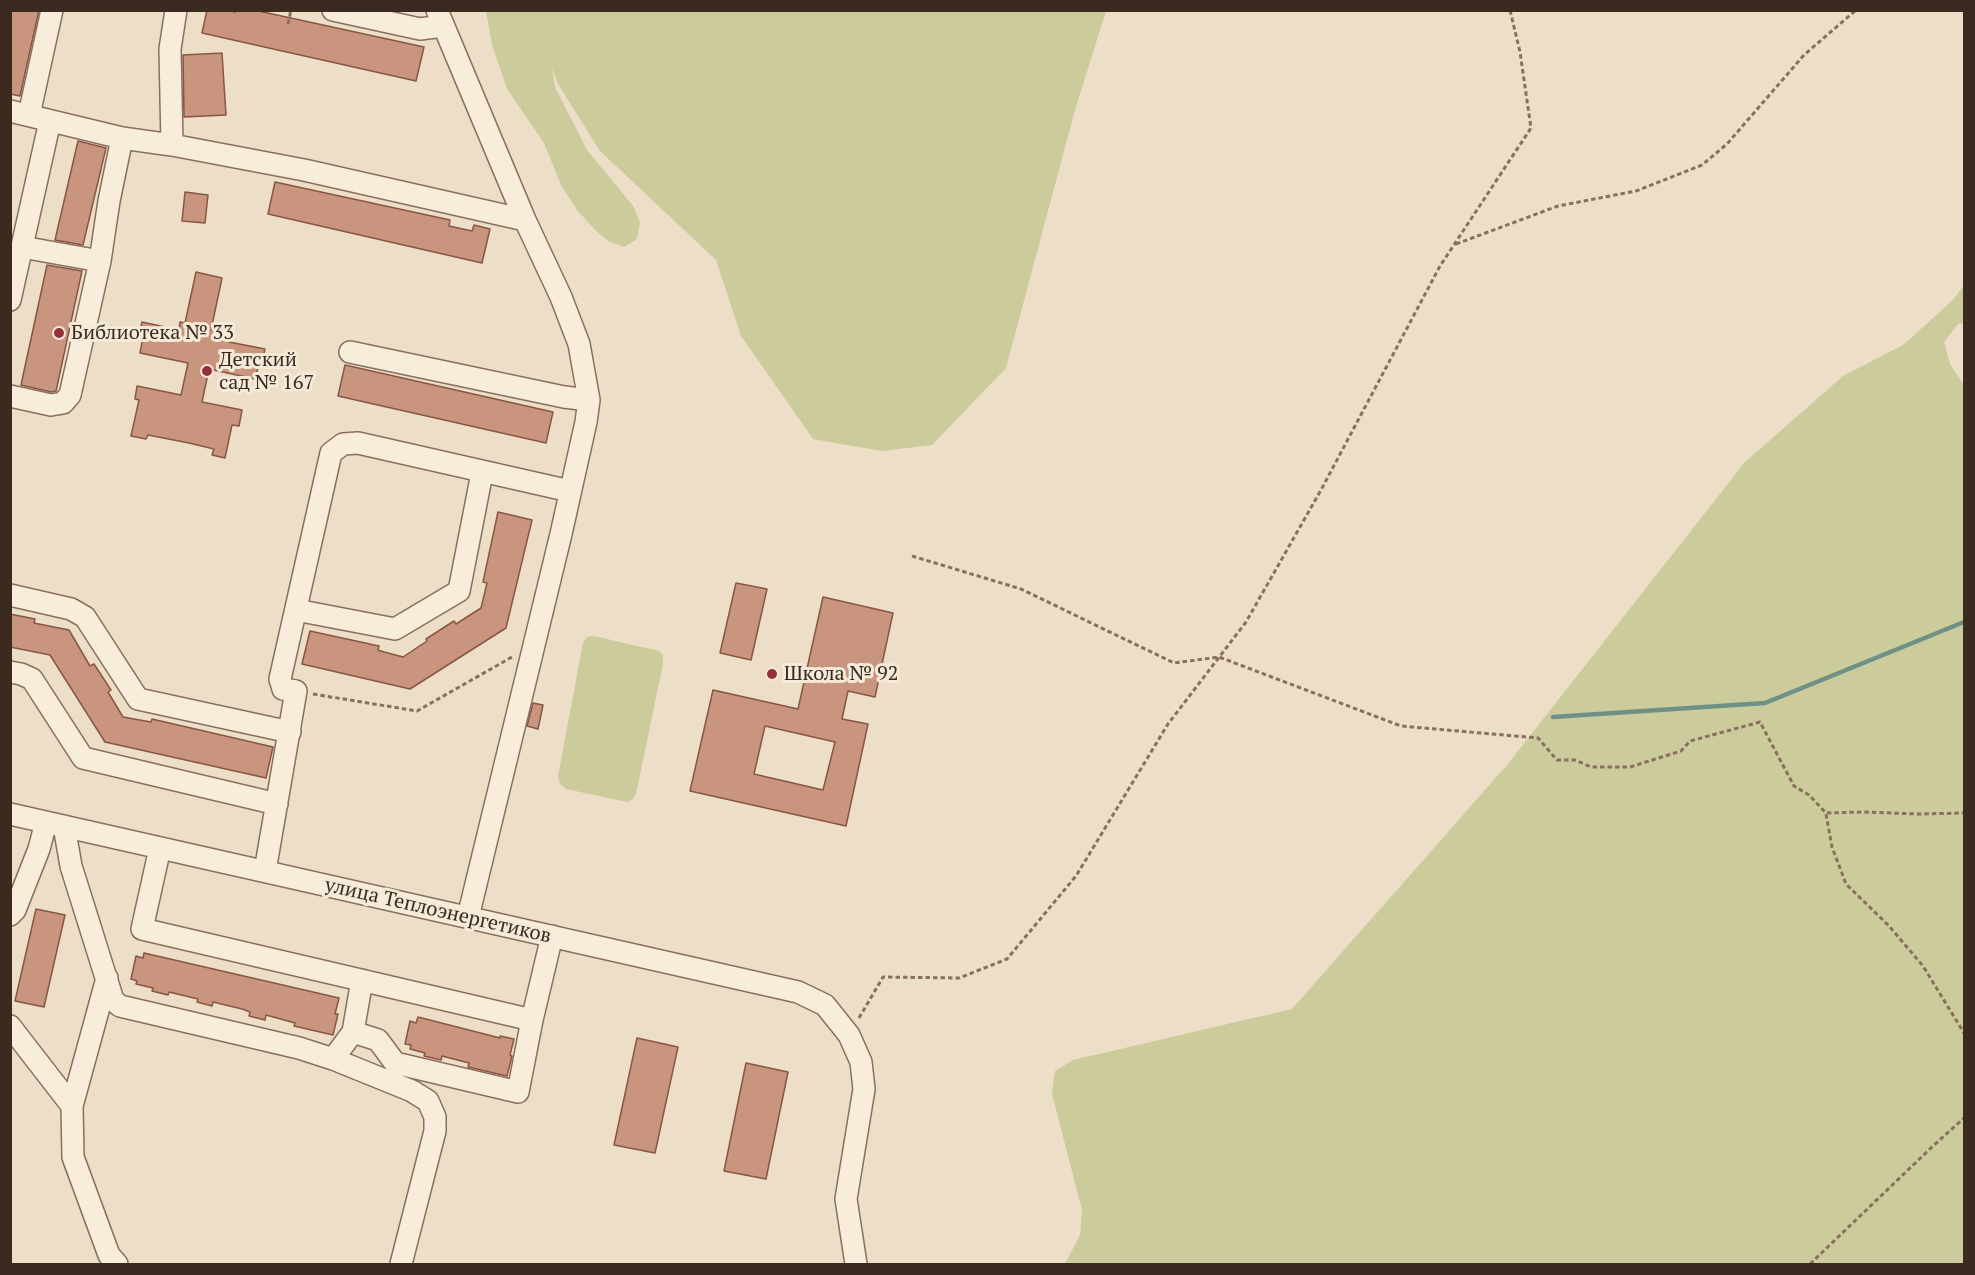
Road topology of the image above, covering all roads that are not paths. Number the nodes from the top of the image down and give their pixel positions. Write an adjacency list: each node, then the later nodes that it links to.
1 (52, 10): 5 (street)
2 (176, 10): 8 (street)
3 (333, 10): 4 (street)
4 (440, 18): 9 (street)
5 (20, 113): 6 (street)
6 (50, 120): 7 (street); 10 (street)
7 (122, 138): 8 (street); 11 (street)
8 (172, 145): 9 (street)
9 (525, 220): 15 (street)
10 (22, 246): 11 (street); 12 (street)
11 (100, 261): 14 (street)
12 (10, 300)
13 (350, 352): 15 (street)
14 (10, 396)
15 (589, 400): 17 (street)
16 (482, 473): 17 (street); 19 (street); 19 (street)
17 (570, 491): 28 (street)
18 (10, 595): 21 (street)
19 (296, 610): 21 (street)
20 (10, 672): 22 (street)
21 (290, 732): 22 (street)
22 (277, 804): 26 (street)
23 (10, 814): 24 (street, улица Теплоэнергетиков)
24 (55, 824): 25 (street, улица Теплоэнергетиков); 27 (street); 30 (street)
25 (160, 848): 26 (street, улица Теплоэнергетиков); 31 (street)
26 (265, 872): 28 (street, улица Теплоэнергетиков)
27 (10, 915)
28 (468, 917): 29 (street, улица Теплоэнергетиков)
29 (552, 936): 32 (street); 39 (street, улица Теплоэнергетиков)
30 (107, 978): 35 (street); 36 (street)
31 (362, 981): 32 (street); 34 (street)
32 (532, 1020): 34 (street)
33 (10, 1026): 36 (street)
34 (353, 1032): 35 (street)
35 (333, 1059): 38 (street)
36 (72, 1106): 37 (street)
37 (117, 1264)
38 (401, 1264)
39 (856, 1264)

